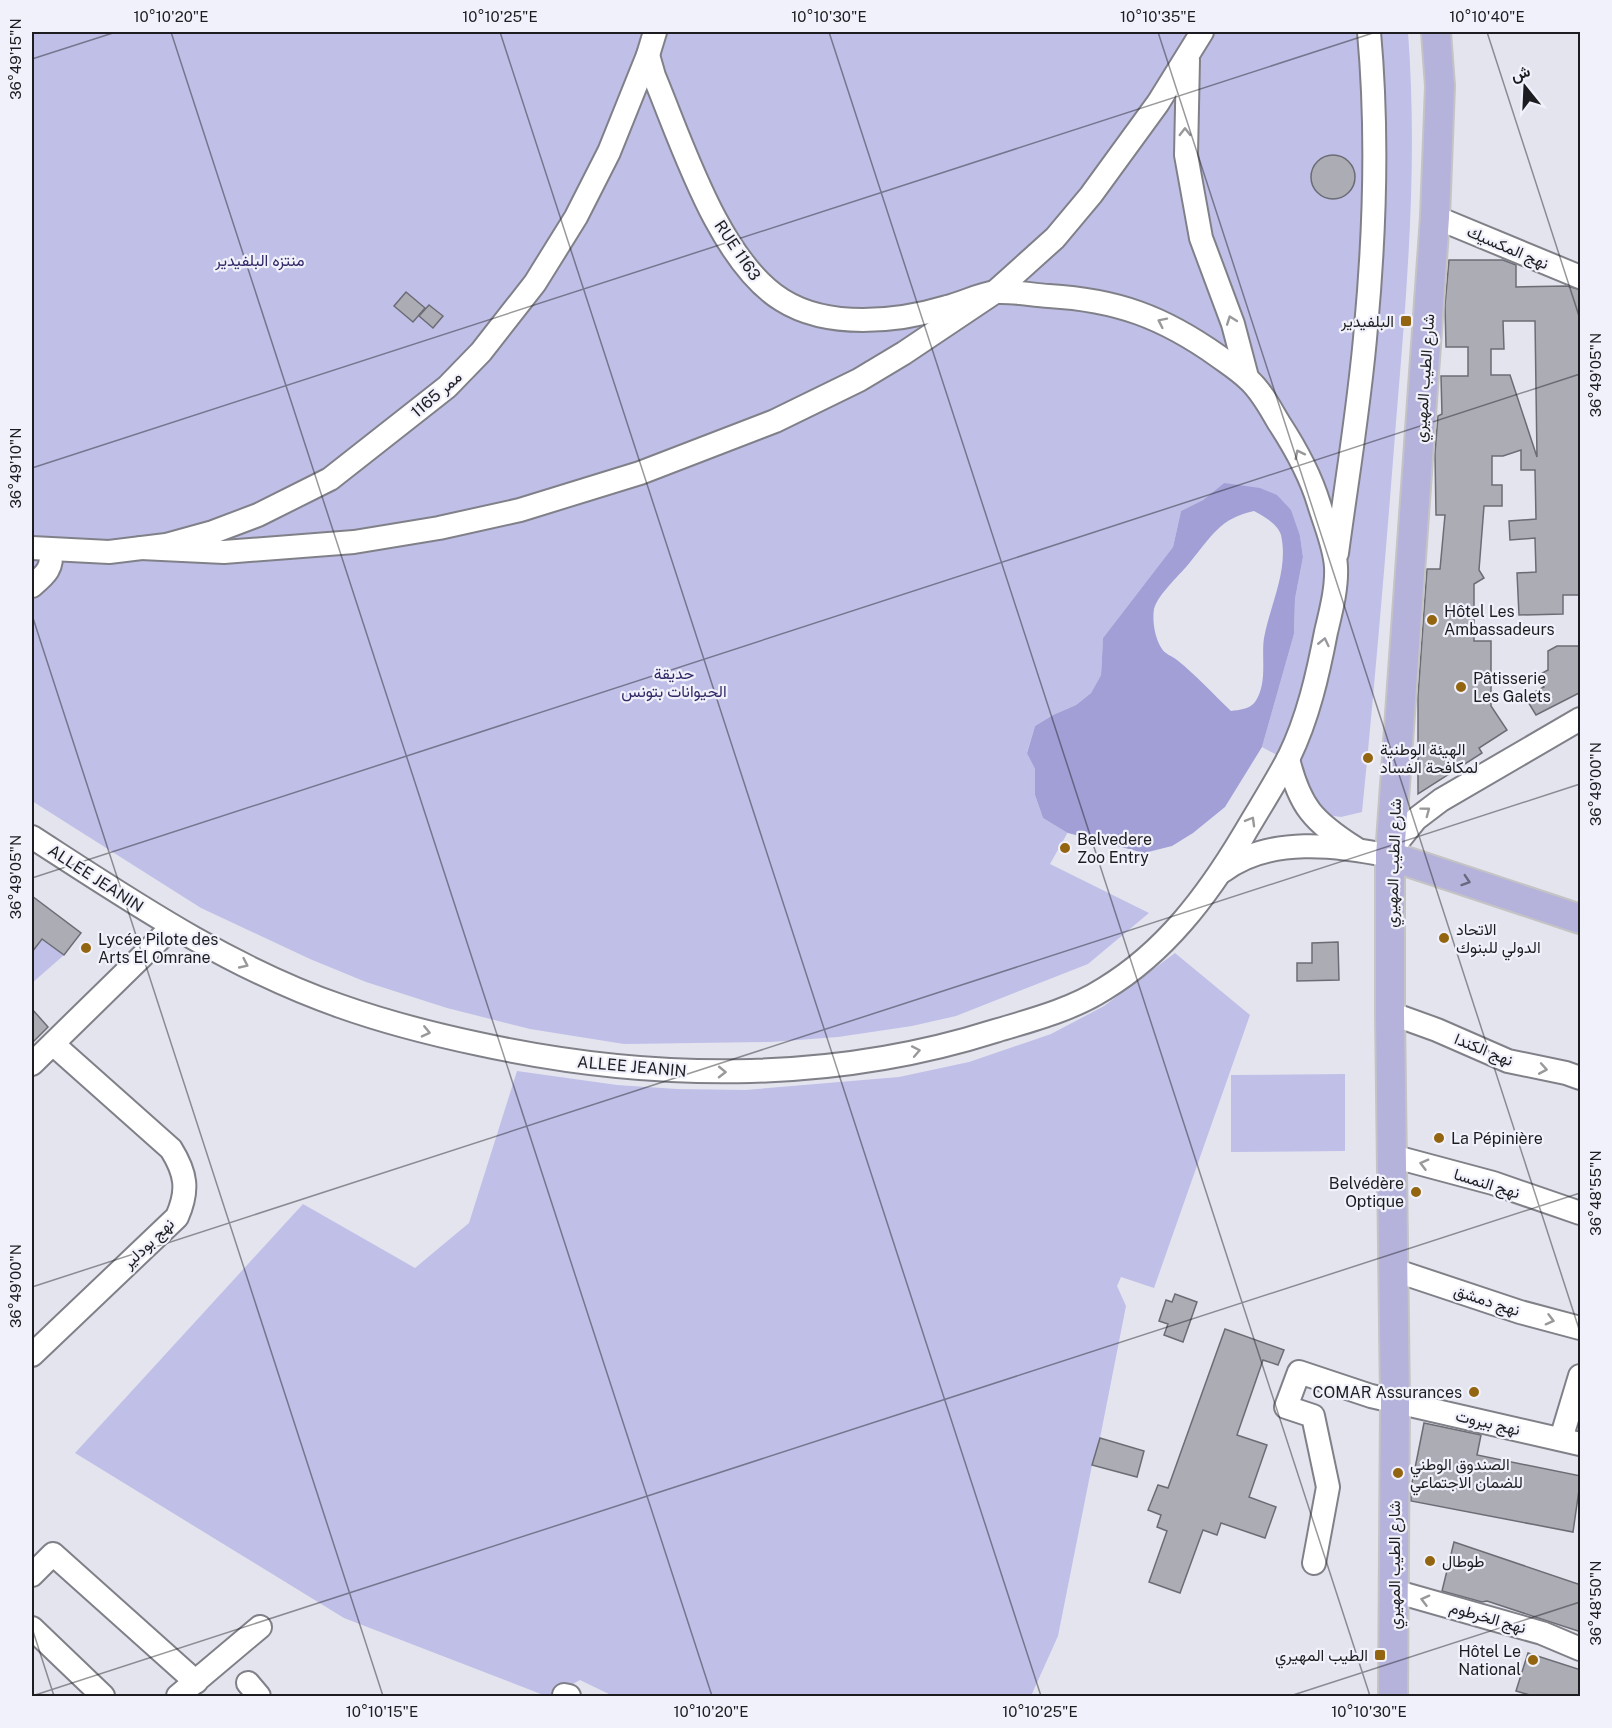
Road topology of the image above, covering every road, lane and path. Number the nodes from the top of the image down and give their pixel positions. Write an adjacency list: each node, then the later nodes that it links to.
1 (655, 32): 5 (street, ممر 1165)
2 (1202, 32): 6 (street)
3 (1369, 32): 13 (street)
4 (1436, 32): 7 (main road, شارع الطيب المهيري)
5 (648, 55): 9 (street, RUE 1163); 11 (street, ممر 1165)
6 (1188, 57): 9 (street); 10 (street, one-way to 6)
7 (1435, 217): 8 (street, نهج المكسيك); 19 (main road, شارع الطيب المهيري)
8 (1581, 277)
9 (994, 292): 10 (street, one-way to 9); 11 (street)
10 (1247, 377): 13 (street, one-way to 10)
11 (141, 548): 12 (street, ممر 1165)
12 (41, 549): 14 (street)
13 (1336, 566): 16 (street, one-way to 13)
14 (32, 586)
15 (1581, 719): 19 (street, one-way to 15)
16 (1288, 759): 18 (street); 20 (street, one-way to 16)
17 (32, 837): 22 (street, ALLEE JEANIN)
18 (1356, 849): 19 (street); 20 (street)
19 (1390, 856): 21 (main road, one-way to 21); 23 (main road, شارع الطيب المهيري)
20 (1222, 872): 22 (street, ALLEE JEANIN, one-way to 20)
21 (1581, 919)
22 (172, 927): 24 (street)
23 (1390, 1013): 26 (street, نهج الكندا, one-way to 26); 27 (main road, شارع الطيب المهيري)
24 (53, 1044): 25 (street); 31 (street, نهج بودلير)
25 (32, 1064)
26 (1581, 1078)
27 (1392, 1156): 28 (street, نهج النمسا, one-way to 27); 29 (main road, شارع الطيب المهيري)
28 (1581, 1213)
29 (1394, 1270): 30 (street, نهج دمشق, one-way to 30); 33 (main road, شارع الطيب المهيري)
30 (1581, 1328)
31 (32, 1354)
32 (1581, 1376): 34 (street)
33 (1395, 1402): 34 (street, نهج بيروت); 35 (street, نهج بيروت); 37 (main road, شارع الطيب المهيري)
34 (1571, 1442)
35 (1314, 1563)
36 (32, 1575): 41 (street)
37 (1394, 1591): 40 (street, نهج الخرطوم, one-way to 37); 44 (main road, شارع الطيب المهيري)
38 (32, 1628): 42 (street)
39 (260, 1628): 41 (street)
40 (1581, 1649)
41 (196, 1682): 43 (street)
42 (103, 1696)
43 (178, 1696)
44 (1393, 1696)

